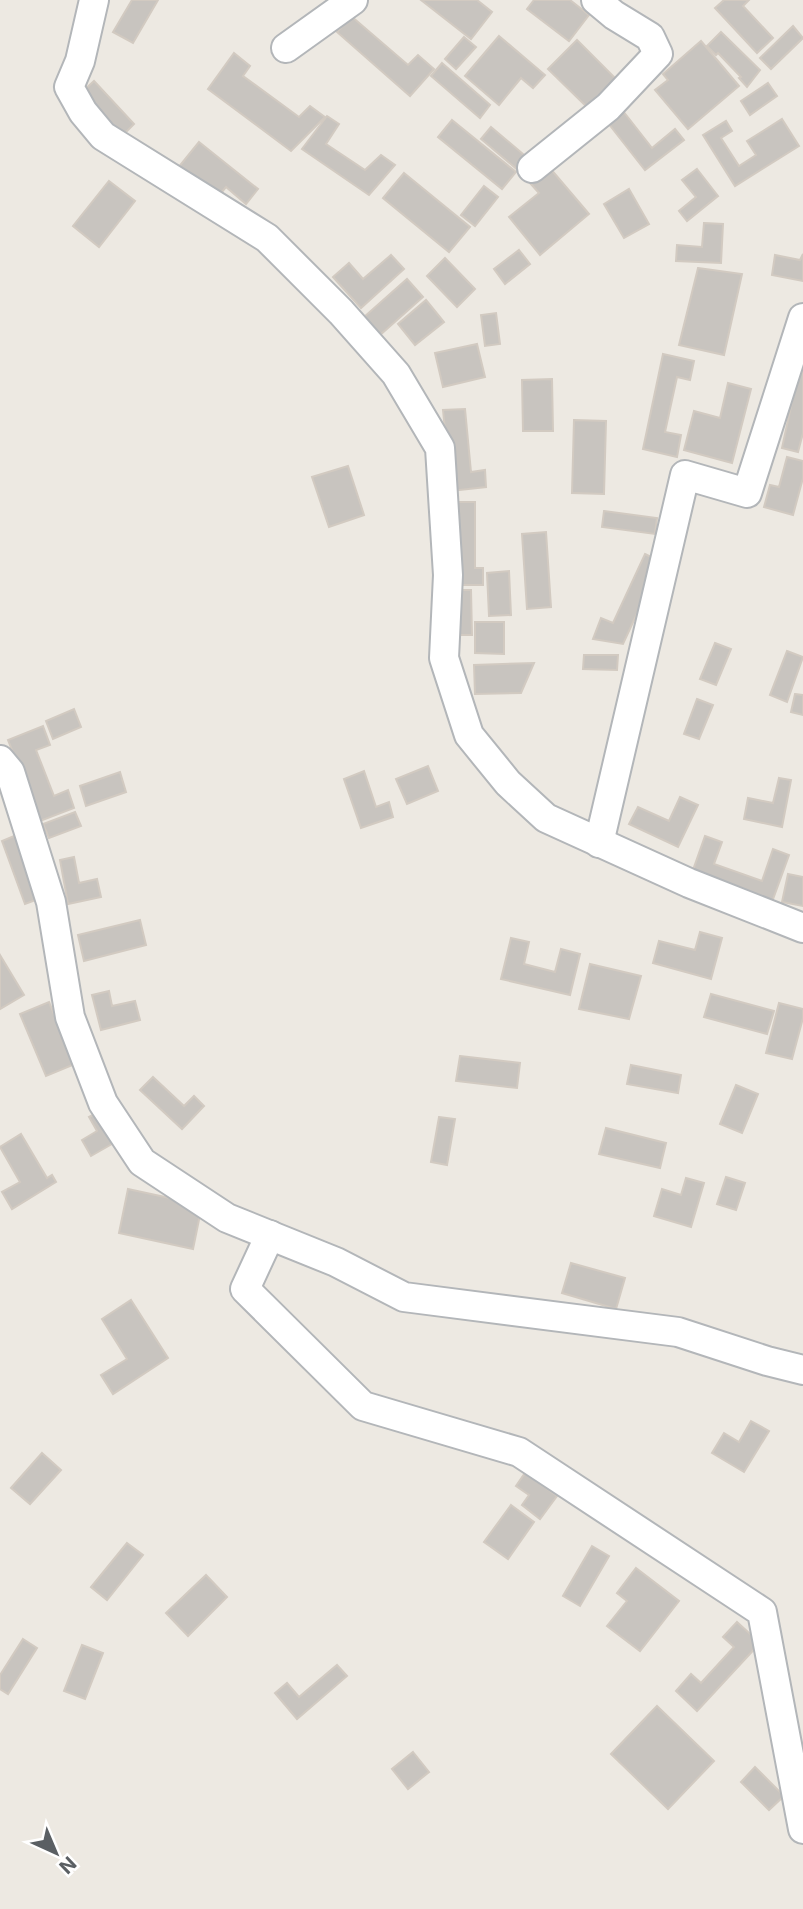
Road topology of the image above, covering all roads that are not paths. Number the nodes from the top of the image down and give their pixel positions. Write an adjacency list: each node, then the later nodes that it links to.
1 (94, 0): 8 (street)
2 (353, 0): 4 (street)
3 (596, 0): 5 (street)
4 (286, 48)
5 (532, 168)
6 (803, 318): 8 (street)
7 (0, 760): 10 (street)
8 (599, 842): 9 (street)
9 (803, 928)
10 (270, 1235): 11 (street); 12 (street)
11 (803, 1370)
12 (803, 1829)

